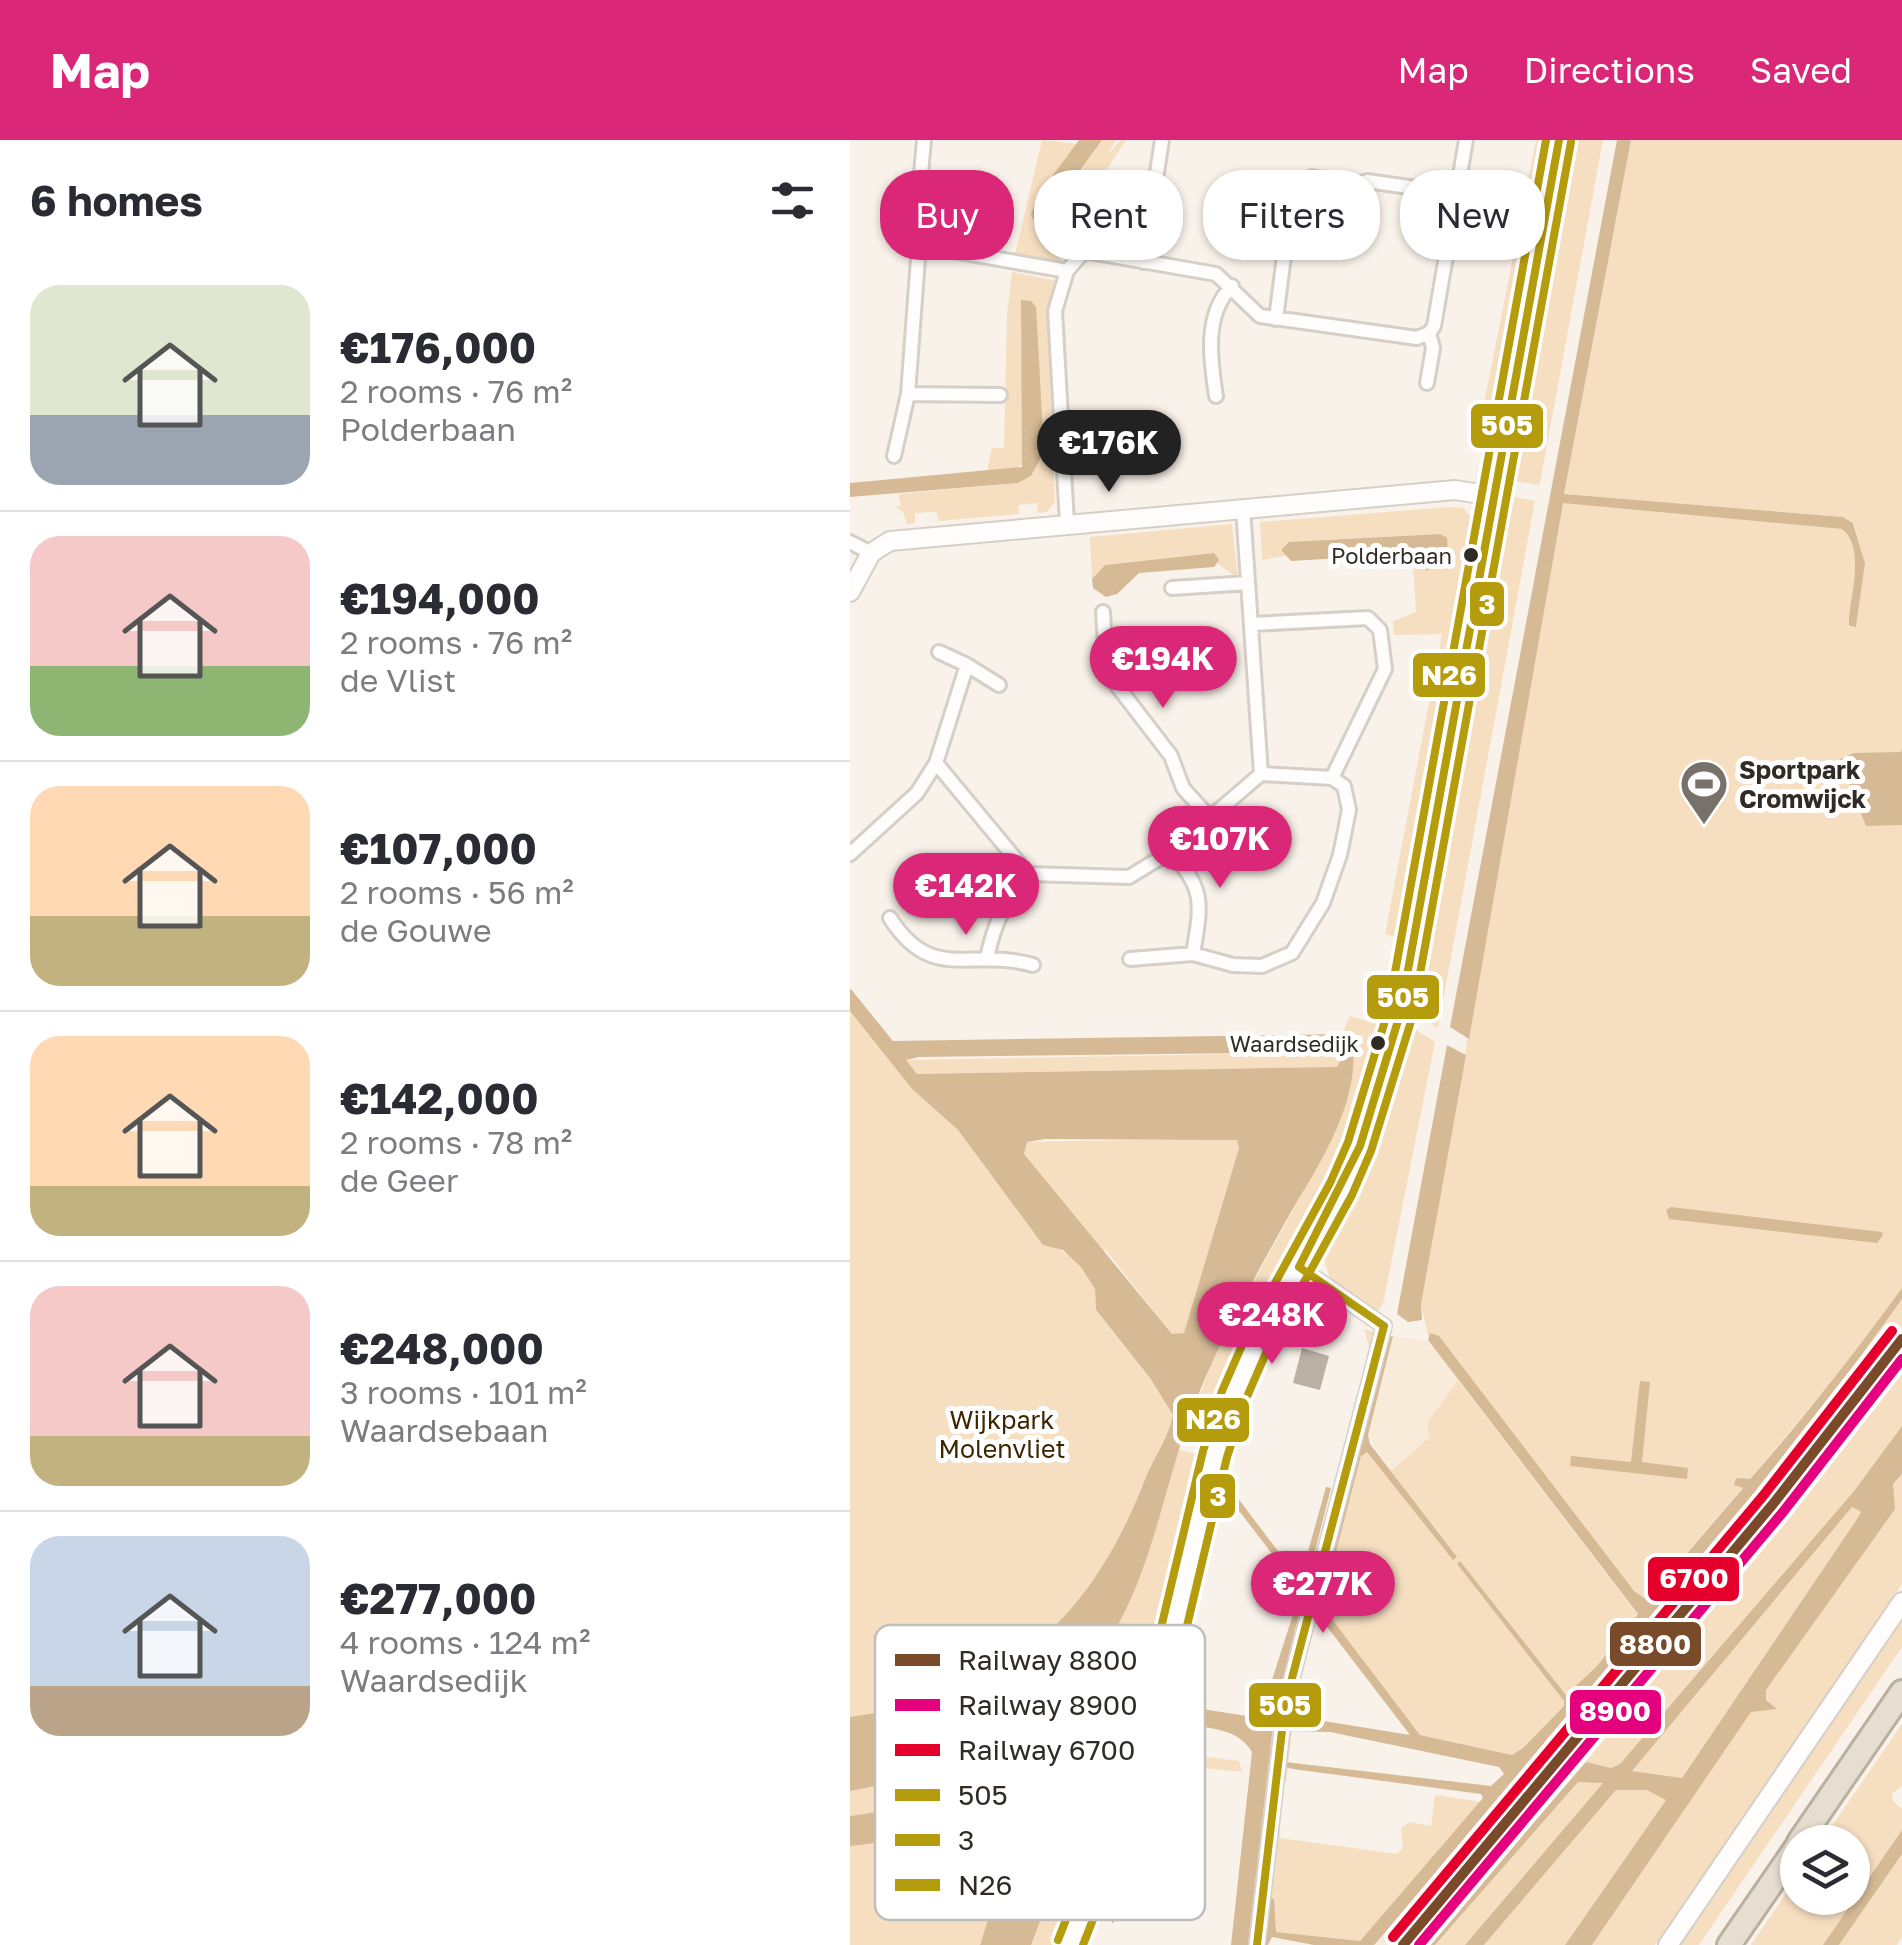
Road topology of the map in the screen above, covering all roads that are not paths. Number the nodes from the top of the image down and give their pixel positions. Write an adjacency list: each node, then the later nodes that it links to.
1 (924, 140): 5 (street)
2 (1162, 140): 11 (street)
3 (1466, 140): 6 (street)
4 (1559, 140): 21 (street)
5 (921, 170)
6 (1461, 170)
7 (1400, 185): 14 (street)
8 (917, 260): 17 (street)
9 (1006, 260): 12 (street)
10 (1446, 260): 15 (street)
11 (1143, 262): 12 (street); 13 (street)
12 (1067, 271): 23 (street)
13 (1232, 286): 14 (street); 19 (street)
14 (1276, 319): 15 (street)
15 (1429, 333): 16 (street)
16 (1427, 383)
17 (908, 394): 18 (street); 20 (street)
18 (1000, 395)
19 (1216, 396)
20 (894, 456)
21 (1493, 496): 22 (street); 46 (street)
22 (1243, 508): 23 (street); 26 (street)
23 (1067, 523): 25 (street)
24 (850, 542): 25 (street)
25 (871, 553): 28 (street)
26 (1248, 583): 27 (street); 30 (street)
27 (1172, 588)
28 (850, 592)
29 (1103, 612): 37 (street)
30 (1253, 624): 35 (street); 36 (street)
31 (940, 652): 32 (street)
32 (967, 665): 33 (street); 34 (street)
33 (999, 685)
34 (936, 764): 39 (street); 40 (street)
35 (1262, 774): 36 (street); 37 (street)
36 (1332, 778): 42 (street)
37 (1209, 817): 38 (street)
38 (1170, 852): 40 (street); 42 (street)
39 (850, 854)
40 (1028, 874): 43 (street)
41 (890, 918): 43 (street)
42 (1193, 954): 44 (street)
43 (987, 958): 45 (street)
44 (1130, 959)
45 (1033, 965)
46 (1299, 1267): 48 (street); 54 (street)
47 (1902, 1602): 55 (street)
48 (1174, 1625)
49 (1902, 1692): 50 (highway)
50 (1811, 1825)
51 (1780, 1870): 56 (highway)
52 (1080, 1920): 53 (street)
53 (1070, 1945)
54 (1257, 1945)
55 (1668, 1945)
56 (1729, 1945)

